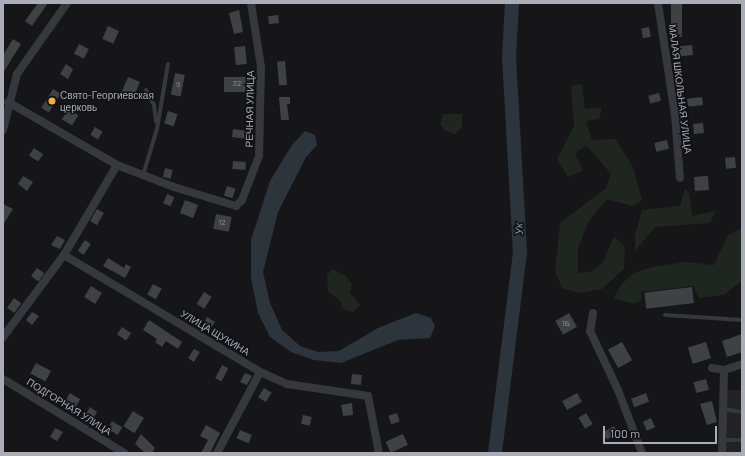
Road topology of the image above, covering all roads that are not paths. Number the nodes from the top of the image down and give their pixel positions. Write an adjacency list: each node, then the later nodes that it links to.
1 (67, 3): 6 (street)
2 (251, 3): 10 (street, РЕЧНАЯ УЛИЦА)
3 (658, 3): 11 (street, МАЛАЯ ШКОЛЬНАЯ УЛИЦА)
4 (168, 64): 7 (lane)
5 (146, 90): 7 (lane)
6 (8, 102): 8 (street); 9 (street)
7 (157, 128): 10 (lane)
8 (3, 130)
9 (117, 165): 10 (street); 12 (street)
10 (143, 175)
11 (680, 178)
12 (64, 255): 16 (street); 20 (street, УЛИЦА ЩУКИНА)
13 (593, 313): 29 (street)
14 (665, 315): 15 (lane)
15 (742, 320)
16 (3, 337)
17 (742, 364): 19 (street)
18 (712, 368): 19 (street)
19 (724, 370): 22 (street)
20 (260, 372): 27 (street); 28 (street, УЛИЦА ЩУКИНА)
21 (3, 379): 26 (street, ПОДГОРНАЯ УЛИЦА)
22 (723, 409): 23 (lane); 24 (street)
23 (742, 412)
24 (722, 440): 25 (lane); 30 (street)
25 (742, 440)
26 (124, 453)
27 (217, 453)
28 (379, 453)
29 (642, 453)
30 (722, 453)

